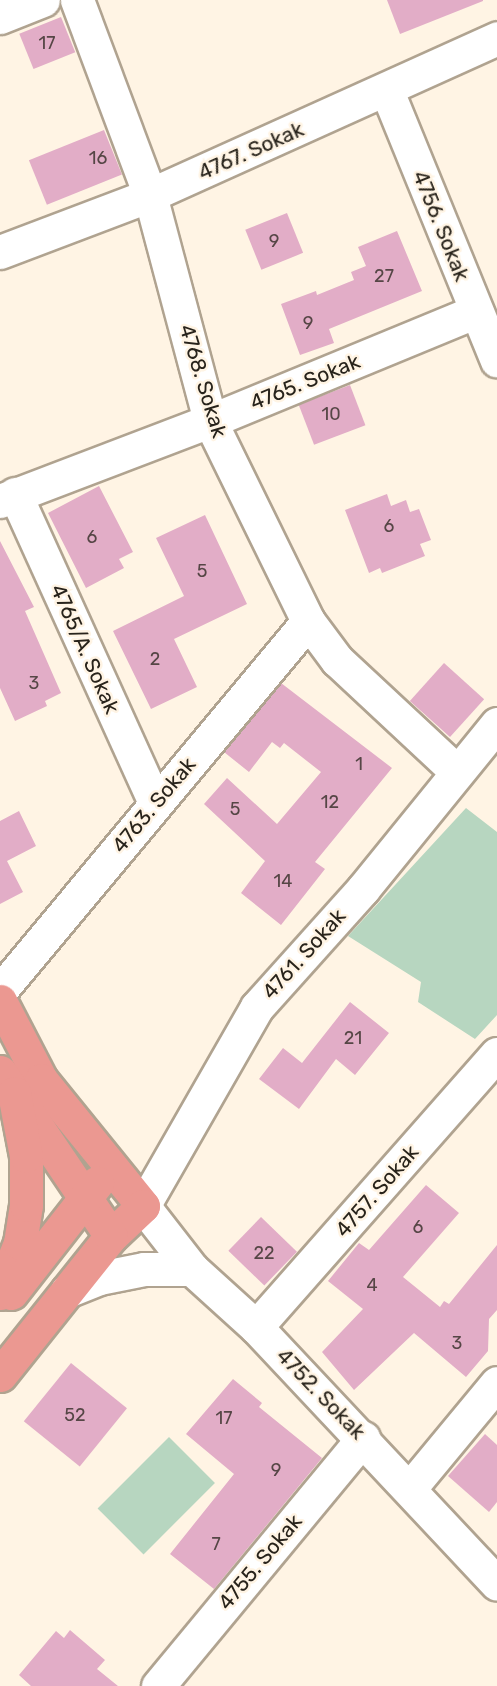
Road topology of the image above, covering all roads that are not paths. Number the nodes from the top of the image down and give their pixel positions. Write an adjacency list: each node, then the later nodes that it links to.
1 (43, 0): 3 (street)
2 (77, 0): 6 (street, 4768. Sokak)
3 (0, 17)
4 (497, 38): 5 (street, 4767. Sokak)
5 (387, 91): 6 (street, 4767. Sokak); 8 (street, 4756. Sokak)
6 (150, 195): 7 (street, 4767. Sokak); 10 (street, 4768. Sokak)
7 (0, 252)
8 (475, 312): 9 (street, 4756. Sokak); 10 (street, 4765. Sokak)
9 (497, 360)
10 (210, 421): 11 (street, 4765. Sokak); 12 (street, 4768. Sokak)
11 (8, 497): 15 (street, 4765/A. Sokak)
12 (308, 621): 14 (street, 4768. Sokak); 15 (street, 4763. Sokak)
13 (497, 724): 14 (street, 4761. Sokak)
14 (456, 771): 22 (street, 4761. Sokak)
15 (155, 803): 16 (street, 4763. Sokak)
16 (0, 991)
17 (0, 1002): 20 (main road)
18 (497, 1054): 28 (street, 4757. Sokak)
19 (7, 1082): 21 (main road); 26 (main road)
20 (110, 1168): 21 (main road); 22 (main road)
21 (83, 1197): 23 (main road); 27 (main road)
22 (143, 1206): 23 (main road); 24 (street, 4752. Sokak)
23 (111, 1236): 25 (main road)
24 (192, 1269): 25 (street); 28 (street, 4752. Sokak)
25 (67, 1291): 29 (main road)
26 (0, 1293)
27 (0, 1306)
28 (256, 1327): 31 (street, 4752. Sokak)
29 (0, 1375)
30 (497, 1383): 32 (street)
31 (363, 1438): 32 (street, 4752. Sokak); 34 (street, 4755. Sokak)
32 (410, 1488): 33 (street, 4752. Sokak)
33 (497, 1584)
34 (158, 1686)

